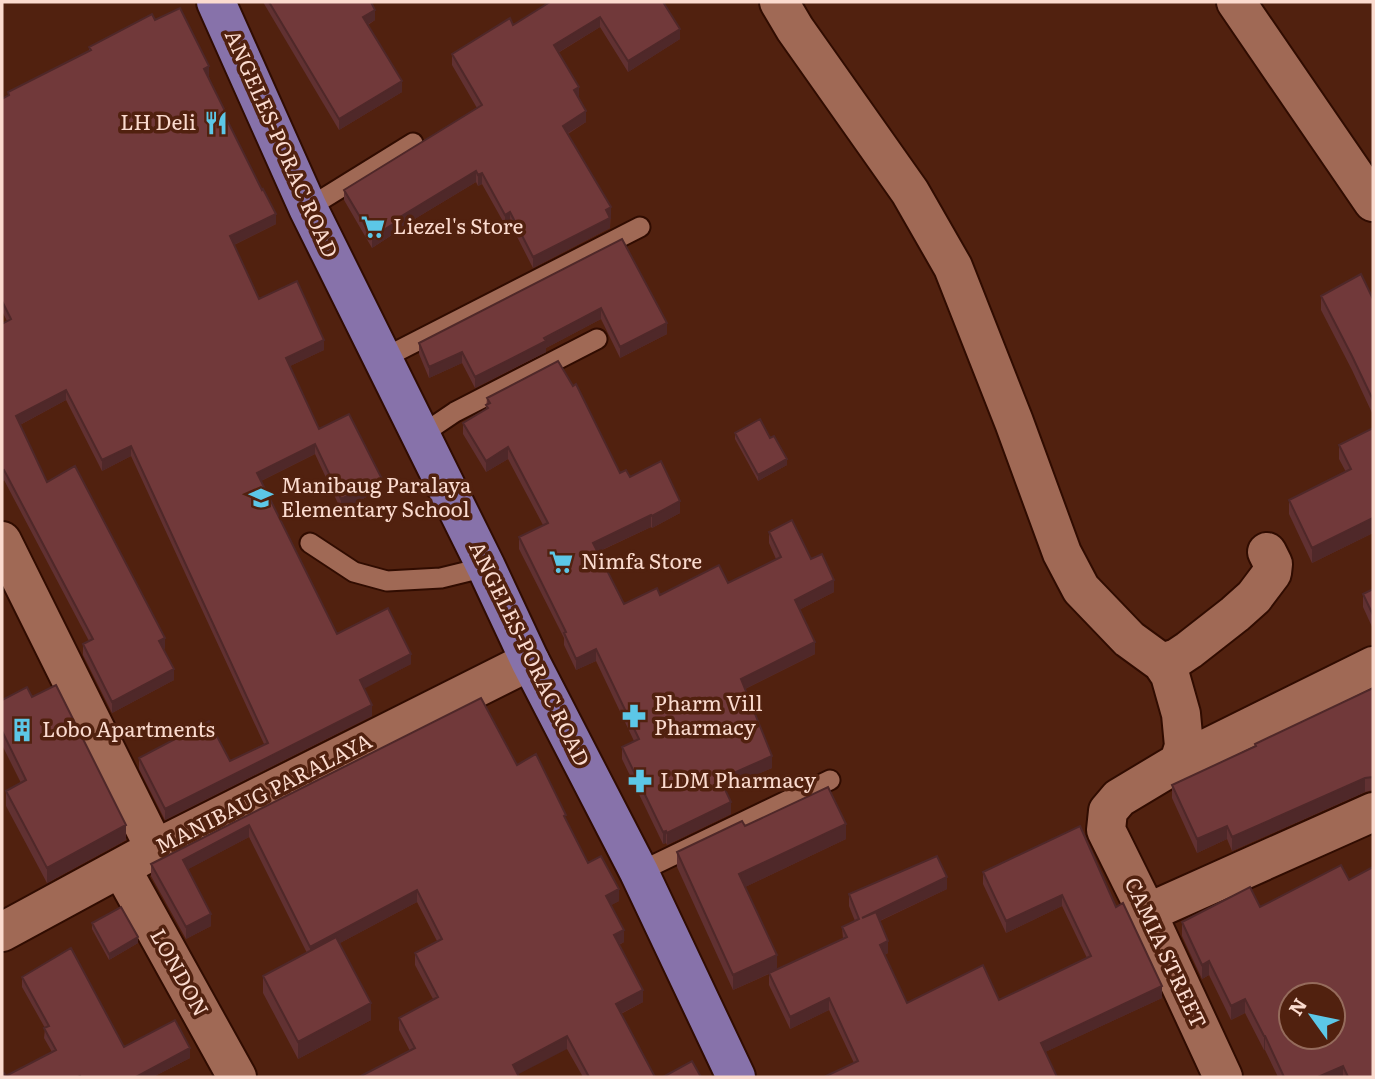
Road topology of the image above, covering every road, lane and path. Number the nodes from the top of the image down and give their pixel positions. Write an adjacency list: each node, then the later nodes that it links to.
1 (216, 2): 6 (main road, ANGELES-PORAC ROAD)
2 (779, 2): 16 (street)
3 (1236, 2): 5 (street)
4 (413, 143): 6 (lane)
5 (1373, 202)
6 (308, 208): 9 (main road, ANGELES-PORAC ROAD)
7 (640, 227): 9 (lane)
8 (597, 339): 10 (lane)
9 (382, 359): 10 (main road, ANGELES-PORAC ROAD)
10 (421, 435): 14 (main road, ANGELES-PORAC ROAD)
11 (2, 541): 21 (street)
12 (310, 543): 14 (lane)
13 (1267, 552): 16 (street)
14 (486, 567): 15 (main road, ANGELES-PORAC ROAD)
15 (530, 661): 21 (street, MANIBAUG PARALAYA); 23 (main road, ANGELES-PORAC ROAD)
16 (1162, 663): 18 (street)
17 (1373, 666): 18 (street)
18 (1179, 762): 24 (street, CAMIA STREET)
19 (830, 780): 23 (lane)
20 (1373, 812): 24 (street)
21 (155, 849): 22 (street, MANIBAUG PARALAYA)
22 (121, 868): 25 (street, MANIBAUG PARALAYA); 26 (street, LONDON)
23 (639, 872): 27 (main road, ANGELES-PORAC ROAD)
24 (1147, 913): 28 (street, CAMIA STREET)
25 (2, 932)
26 (237, 1077)
27 (736, 1077)
28 (1223, 1077)

